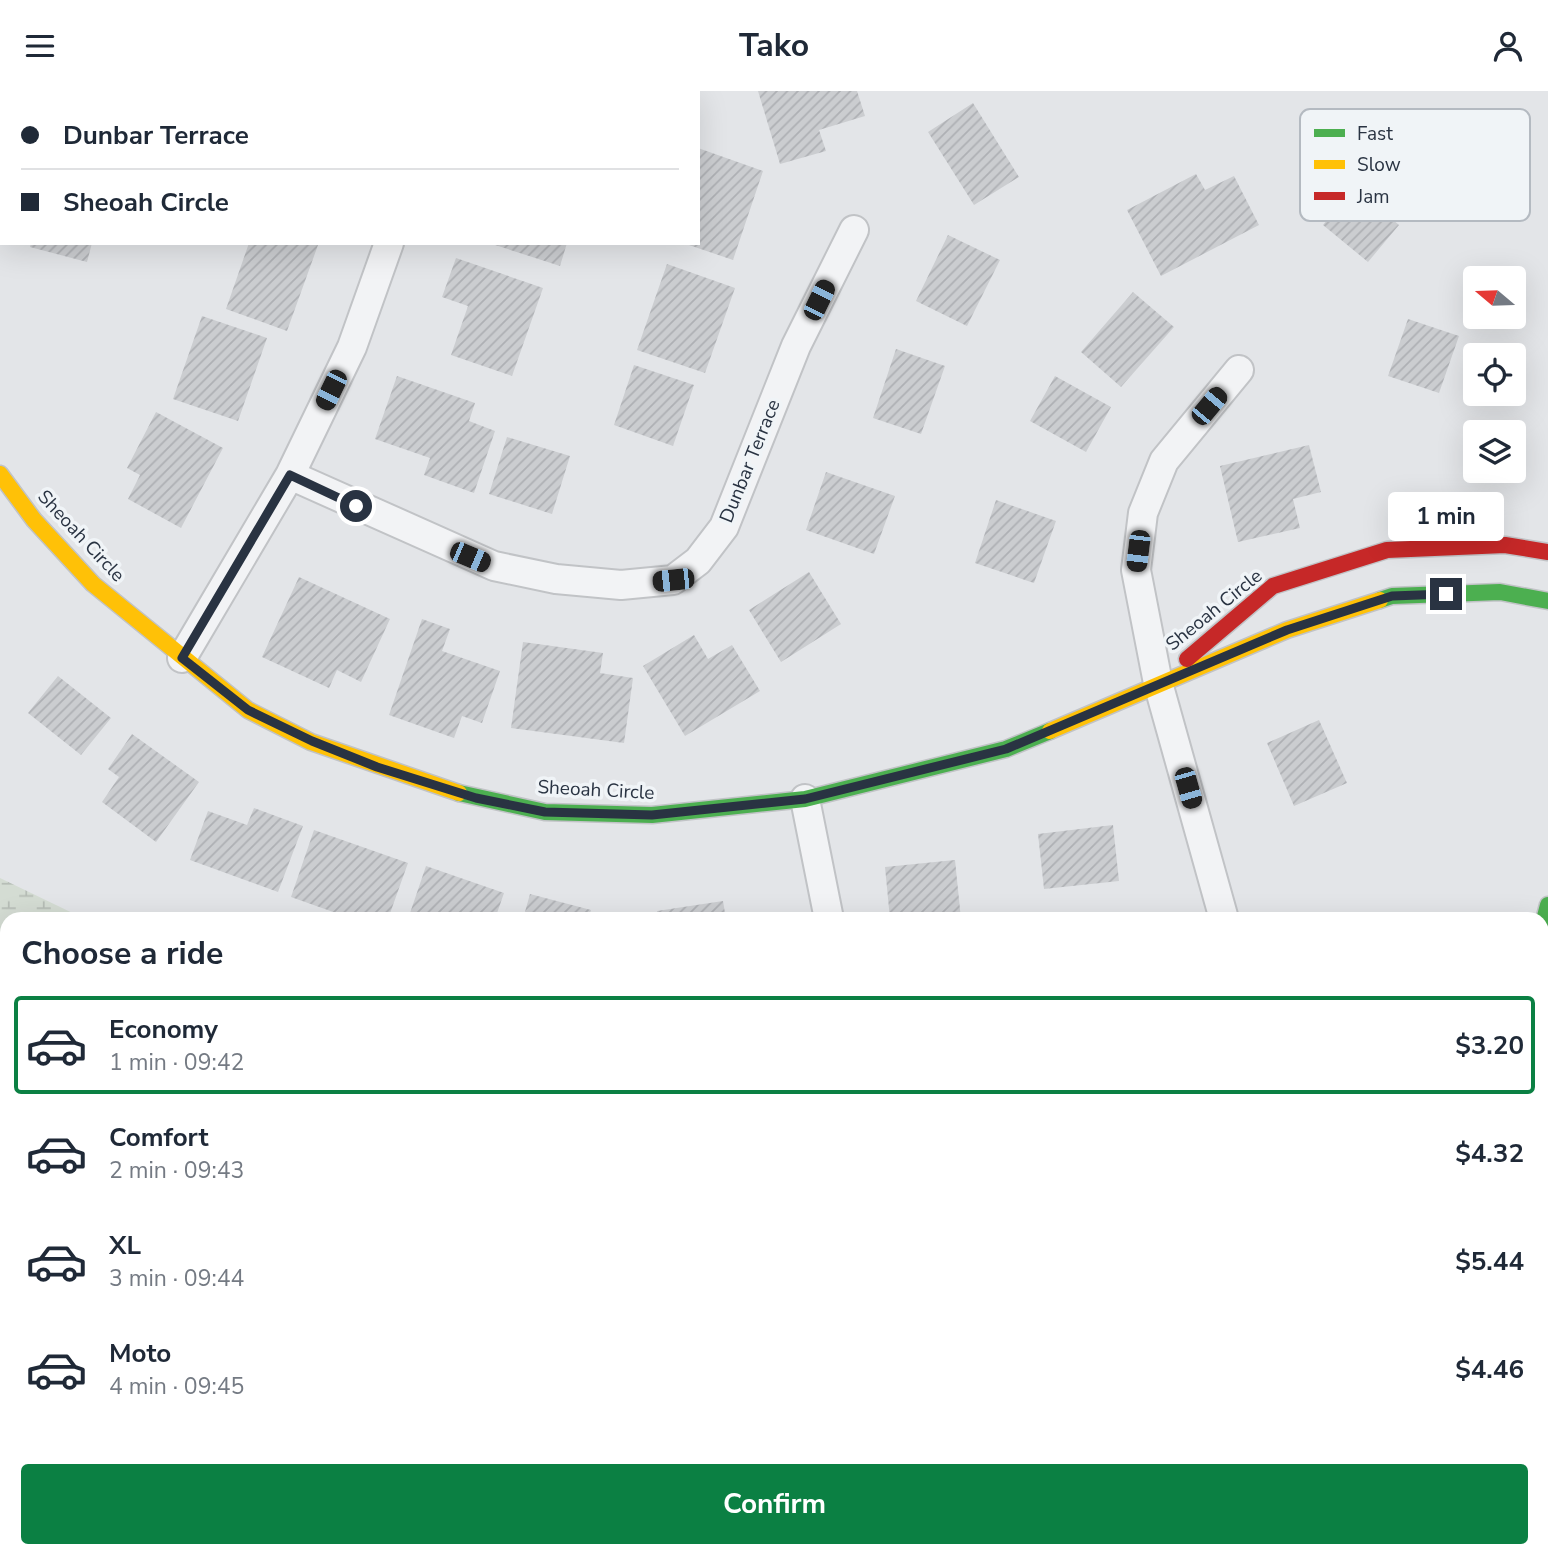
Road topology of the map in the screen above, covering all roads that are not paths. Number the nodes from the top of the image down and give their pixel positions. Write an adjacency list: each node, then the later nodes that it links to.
1 (854, 230): 5 (street, Dunbar Terrace)
2 (387, 245): 5 (street)
3 (1239, 370): 9 (street)
4 (0, 474): 8 (street, Sheoah Circle)
5 (290, 475): 8 (street)
6 (1548, 552): 9 (street, Sheoah Circle)
7 (1548, 601): 9 (street, Sheoah Circle)
8 (182, 658): 10 (street, Sheoah Circle)
9 (1158, 683): 10 (street, Sheoah Circle); 12 (street)
10 (805, 799): 11 (street)
11 (828, 912)
12 (1222, 912)

